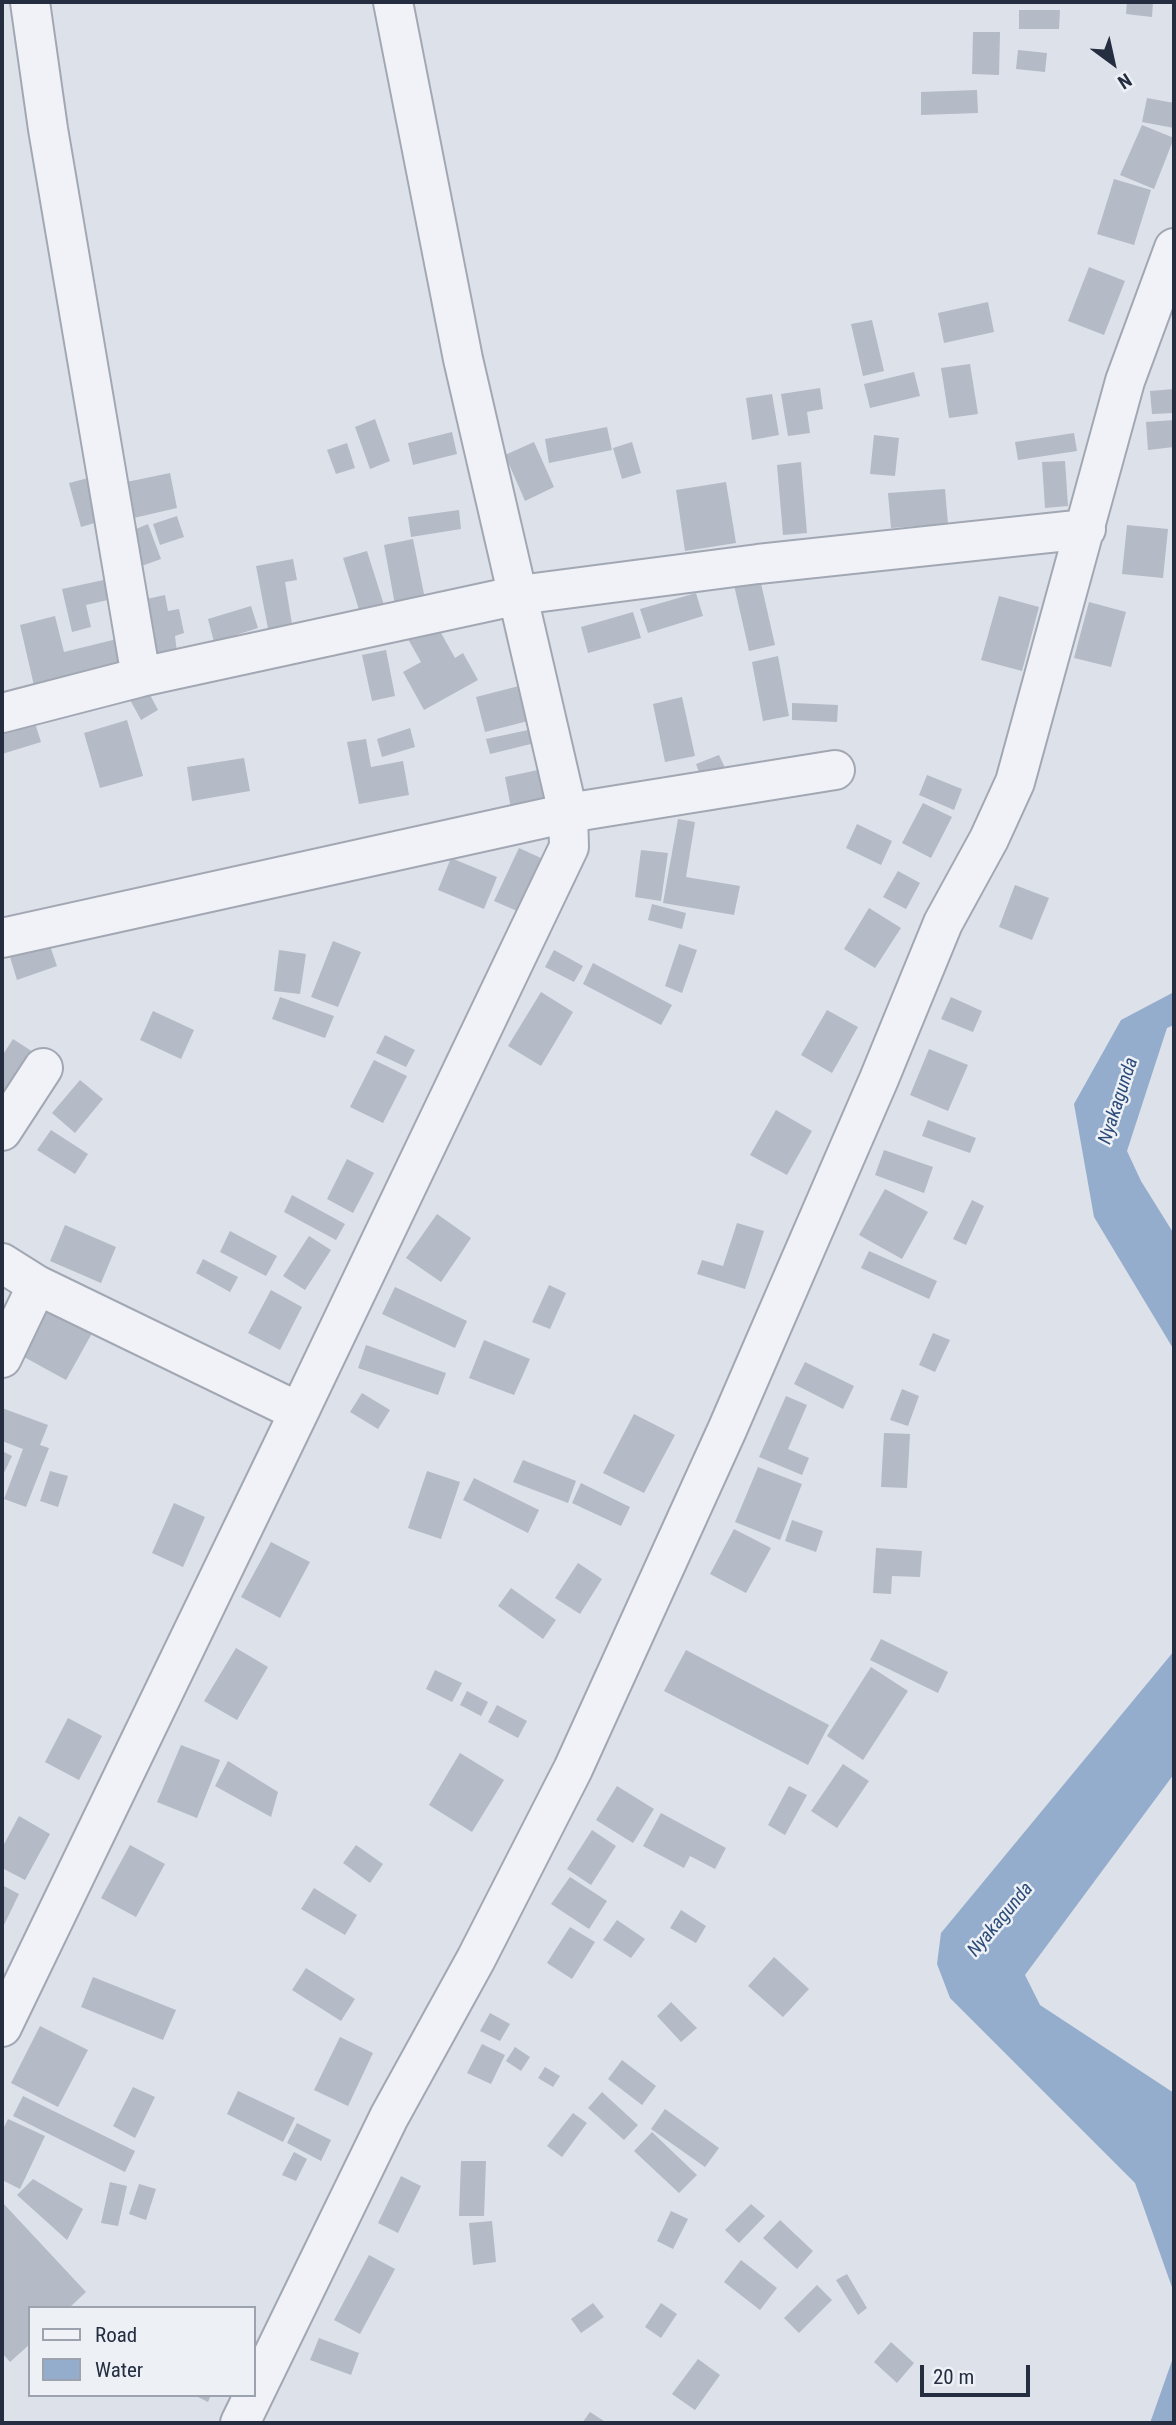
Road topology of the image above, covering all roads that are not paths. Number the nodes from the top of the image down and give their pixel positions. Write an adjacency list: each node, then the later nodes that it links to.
1 (30, 2): 6 (street)
2 (393, 2): 5 (street)
3 (1174, 248): 4 (street)
4 (1086, 529): 5 (street); 18 (street)
5 (519, 595): 6 (street); 9 (street)
6 (141, 677): 7 (street)
7 (2, 713)
8 (835, 770): 9 (street)
9 (568, 813): 10 (street); 16 (street)
10 (2, 938)
11 (43, 1068): 12 (street)
12 (2, 1131)
13 (2, 1263): 14 (street)
14 (37, 1285): 15 (street); 16 (street)
15 (2, 1358)
16 (299, 1412): 17 (street)
17 (2, 2027)
18 (256, 2390)
19 (253, 2397): 20 (street)
20 (240, 2423)

